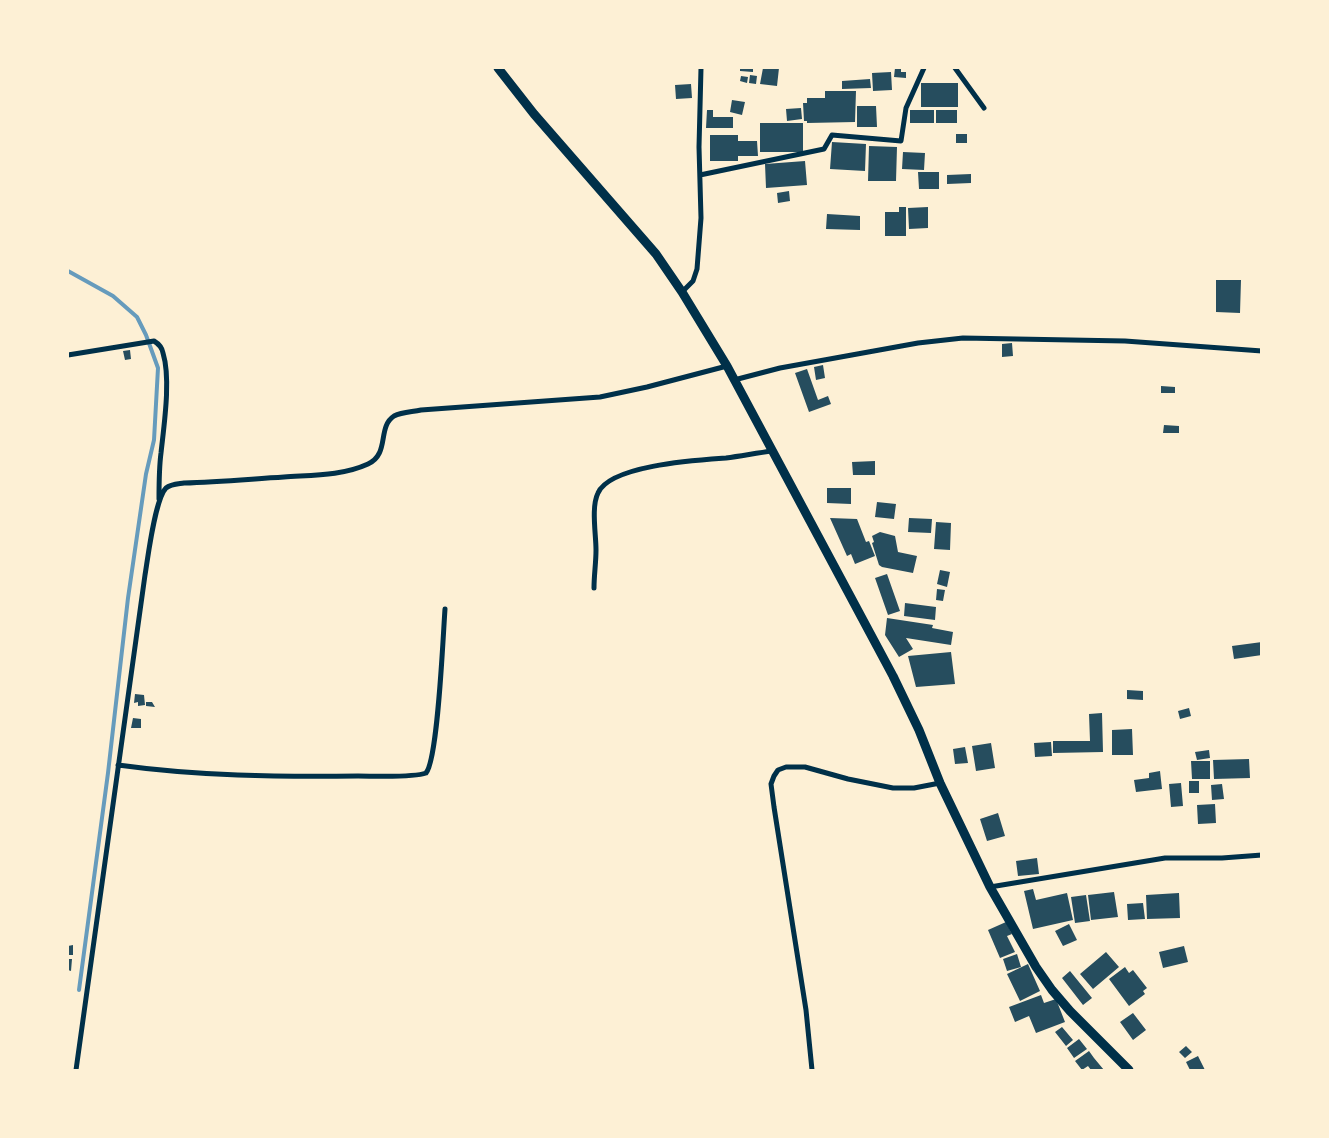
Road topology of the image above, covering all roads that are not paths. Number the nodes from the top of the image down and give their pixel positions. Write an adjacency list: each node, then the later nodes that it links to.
1 (498, 68): 7 (main road)
2 (701, 68): 6 (street)
3 (924, 68): 6 (street)
4 (955, 68): 5 (street)
5 (984, 108)
6 (700, 175): 7 (street)
7 (682, 292): 10 (main road)
8 (1262, 351): 11 (street)
9 (68, 355): 13 (street)
10 (727, 366): 11 (main road); 13 (street)
11 (734, 380): 12 (main road)
12 (772, 451): 14 (street); 17 (main road)
13 (159, 499): 16 (street)
14 (594, 588)
15 (445, 610): 16 (street)
16 (118, 765): 20 (street)
17 (940, 783): 19 (main road); 21 (street)
18 (1262, 855): 19 (street)
19 (990, 886): 22 (main road)
20 (76, 1070)
21 (812, 1070)
22 (1129, 1070)

